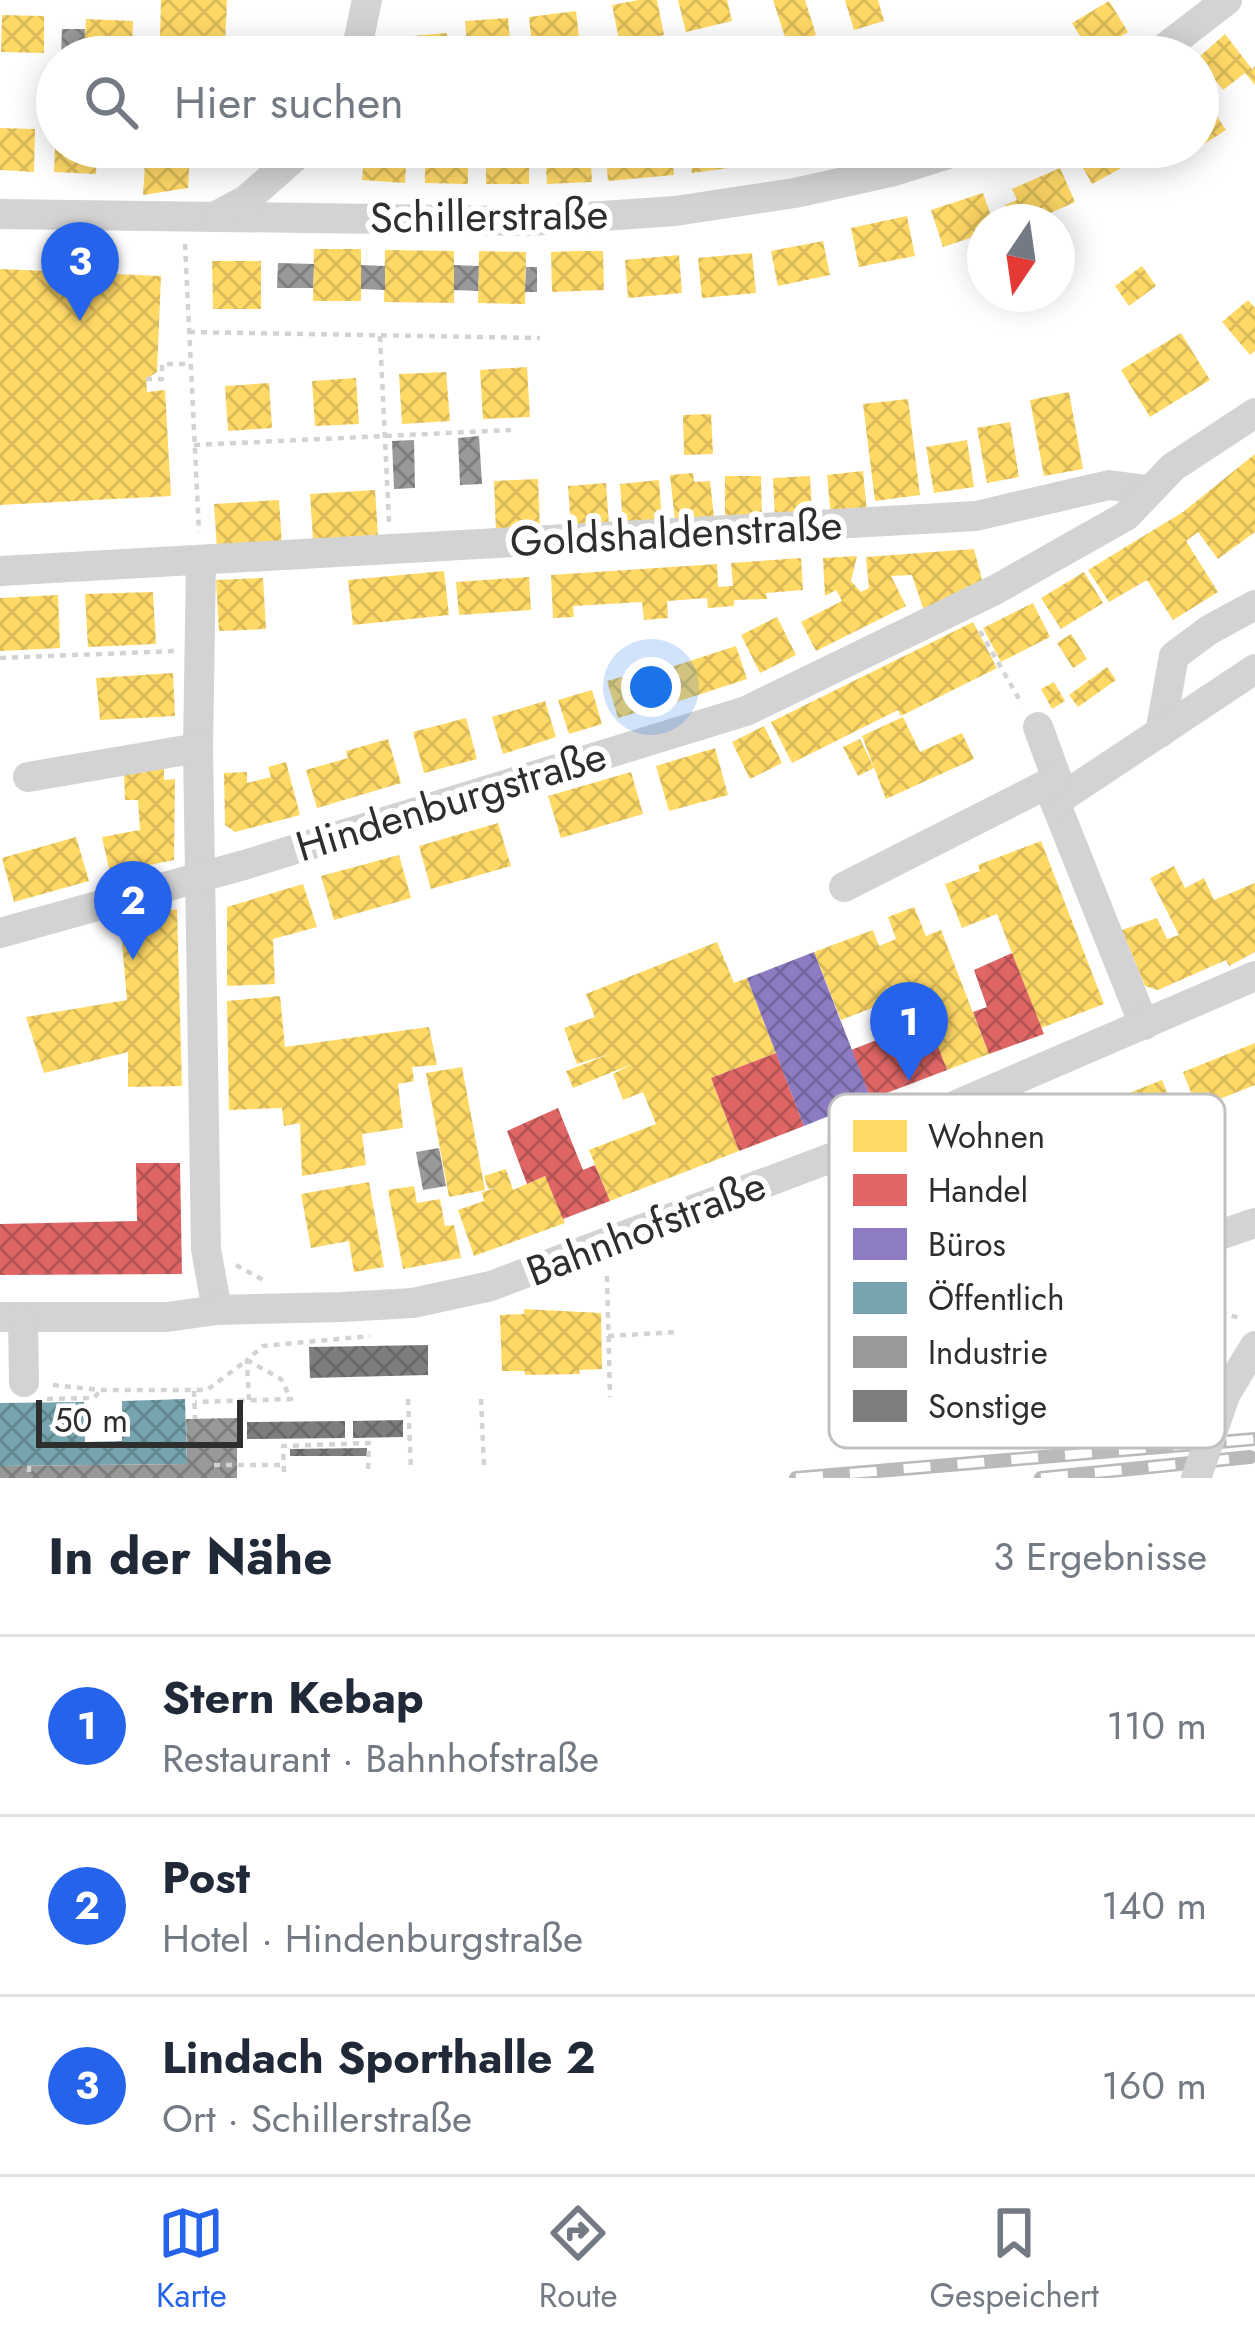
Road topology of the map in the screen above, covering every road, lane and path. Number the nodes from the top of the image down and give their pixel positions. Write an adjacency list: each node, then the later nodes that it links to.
1 (367, 0): 3 (street)
2 (1227, 0): 4 (street)
3 (359, 36)
4 (1180, 36)
5 (282, 168): 8 (street)
6 (904, 168): 8 (street, Schillerstraße)
7 (0, 214): 8 (street, Schillerstraße)
8 (215, 216)
9 (185, 240): 10 (path)
10 (189, 332): 11 (path); 13 (path)
11 (380, 336): 12 (path); 17 (path)
12 (540, 338)
13 (190, 364): 14 (path); 18 (path)
14 (146, 379)
15 (1255, 413): 19 (street, Hindenburgstraße)
16 (511, 430): 17 (path)
17 (385, 436): 18 (path); 20 (path)
18 (194, 445): 21 (path)
19 (1147, 490): 21 (street, Goldshaldenstraße); 23 (street, Hindenburgstraße)
20 (389, 513)
21 (200, 555): 22 (street, Goldshaldenstraße); 25 (street)
22 (0, 571)
23 (965, 605): 28 (path); 34 (street, Hindenburgstraße)
24 (1255, 605): 30 (street)
25 (199, 650): 26 (path); 31 (street)
26 (0, 658)
27 (1255, 669): 30 (street)
28 (1014, 691)
29 (1038, 727): 33 (street)
30 (1160, 733): 33 (street)
31 (198, 748): 32 (street); 34 (street)
32 (28, 777)
33 (1056, 790): 35 (street); 38 (street)
34 (202, 875): 36 (street, Hindenburgstraße); 43 (street)
35 (844, 887)
36 (0, 933)
37 (1255, 976): 38 (street, Bahnhofstraße)
38 (1144, 1025): 39 (street, Bahnhofstraße)
39 (983, 1094)
40 (829, 1159): 45 (street, Bahnhofstraße)
41 (1255, 1223): 42 (street)
42 (1225, 1233)
43 (208, 1261): 45 (path); 46 (street)
44 (607, 1270): 51 (path)
45 (267, 1309): 46 (street, Bahnhofstraße)
46 (218, 1310): 48 (street, Bahnhofstraße)
47 (1225, 1314): 49 (path)
48 (12, 1317): 53 (street)
49 (1255, 1322)
50 (678, 1332): 51 (path)
51 (608, 1336): 56 (path)
52 (1255, 1346): 57 (street, bridge)
53 (23, 1372): 54 (path); 54 (path)
54 (100, 1390): 55 (path)
55 (194, 1391): 60 (path); 60 (path)
56 (610, 1396)
57 (1225, 1396)
58 (408, 1399): 66 (path)
59 (481, 1399): 65 (path)
60 (195, 1402): 61 (path)
61 (195, 1419)
62 (1207, 1448): 69 (street, bridge)
63 (214, 1465): 67 (path)
64 (28, 1466): 68 (path)
65 (484, 1466)
66 (411, 1469)
67 (368, 1470)
68 (29, 1478)
69 (1196, 1478)

